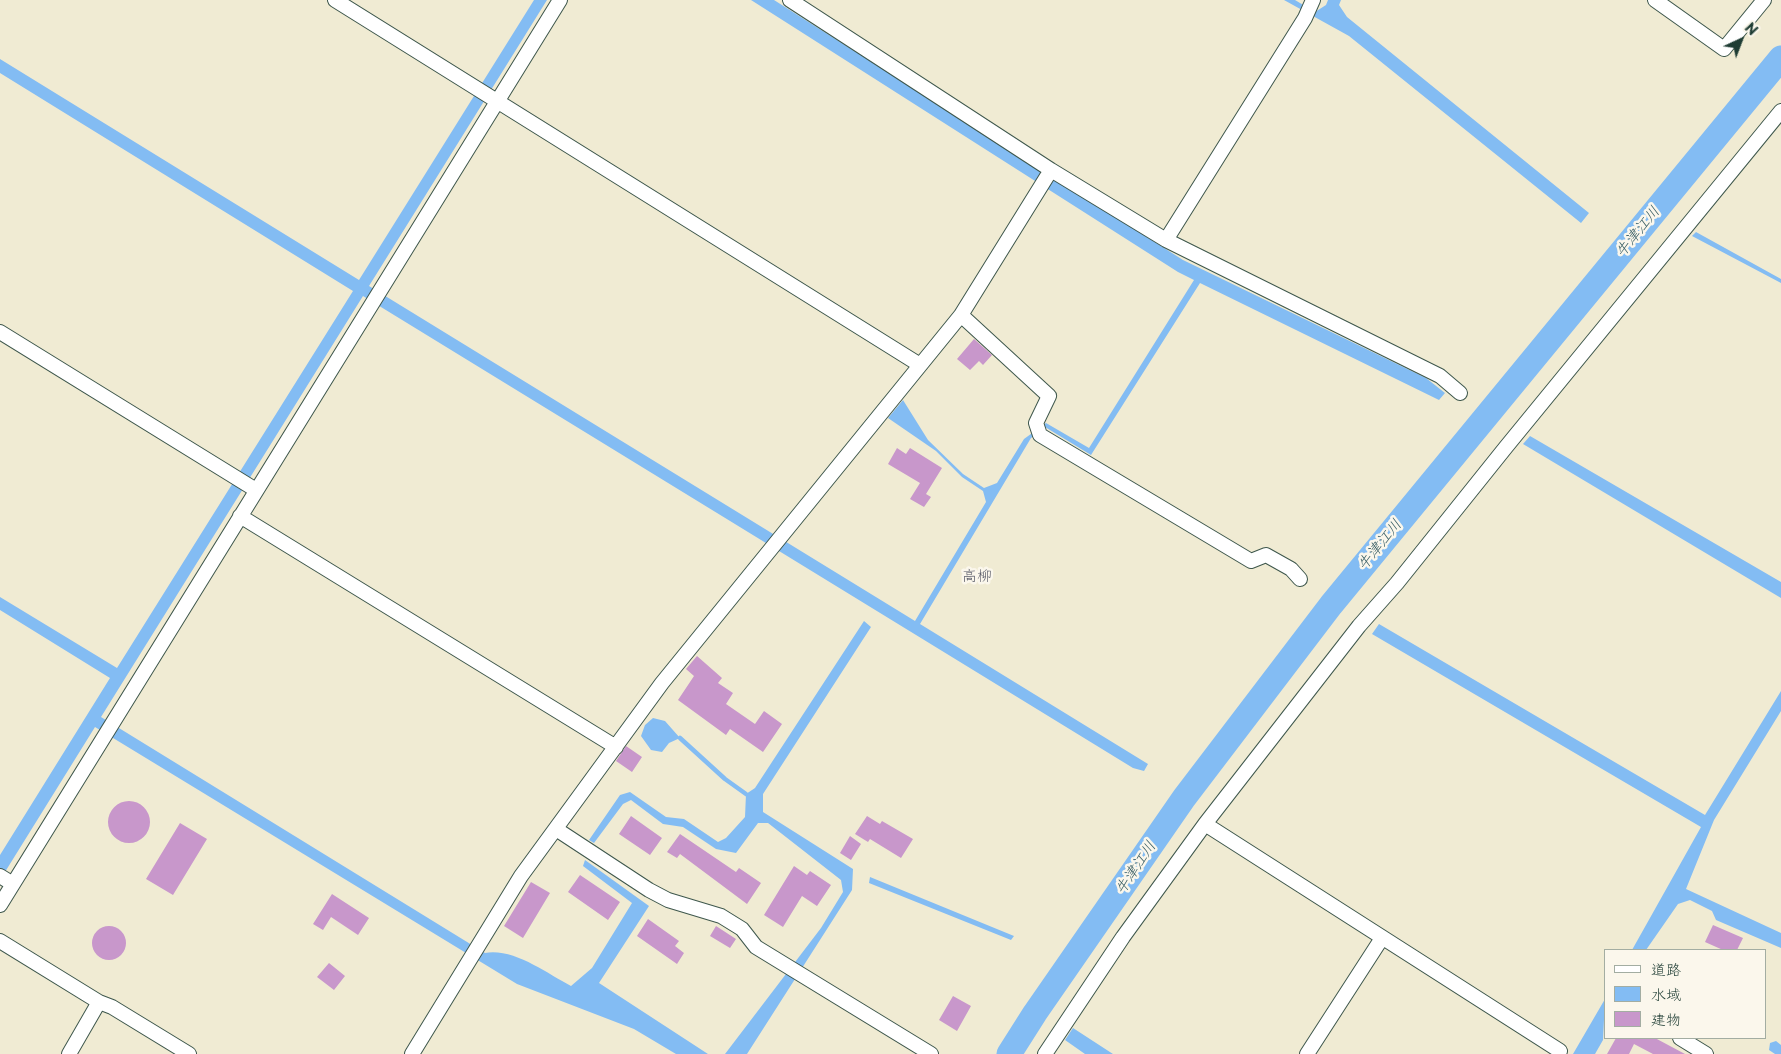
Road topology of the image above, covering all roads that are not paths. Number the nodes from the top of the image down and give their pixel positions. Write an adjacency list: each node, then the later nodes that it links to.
1 (335, 0): 7 (street)
2 (560, 0): 7 (street)
3 (790, 0): 9 (street)
4 (1655, 0): 5 (street)
5 (1764, 0)
6 (1310, 8): 10 (street)
7 (498, 100): 13 (street); 15 (street)
8 (1781, 111): 19 (street)
9 (1051, 170): 10 (street); 11 (street)
10 (1166, 240): 14 (street)
11 (961, 315): 13 (street); 17 (street)
12 (0, 332): 15 (street)
13 (920, 366): 18 (street)
14 (1460, 393)
15 (256, 490): 16 (street)
16 (240, 516): 18 (street); 21 (street)
17 (1300, 579)
18 (616, 747): 20 (street)
19 (1205, 824): 23 (street); 32 (street)
20 (556, 829): 30 (street); 31 (street)
21 (6, 880): 22 (street)
22 (0, 905)
23 (1382, 938): 27 (street); 33 (street)
24 (0, 941): 25 (street)
25 (99, 1002): 28 (street); 29 (street)
26 (1682, 1039): 34 (street)
27 (1560, 1051)
28 (69, 1054)
29 (189, 1054)
30 (412, 1054)
31 (931, 1054)
32 (1045, 1054)
33 (1306, 1054)
34 (1706, 1054)

